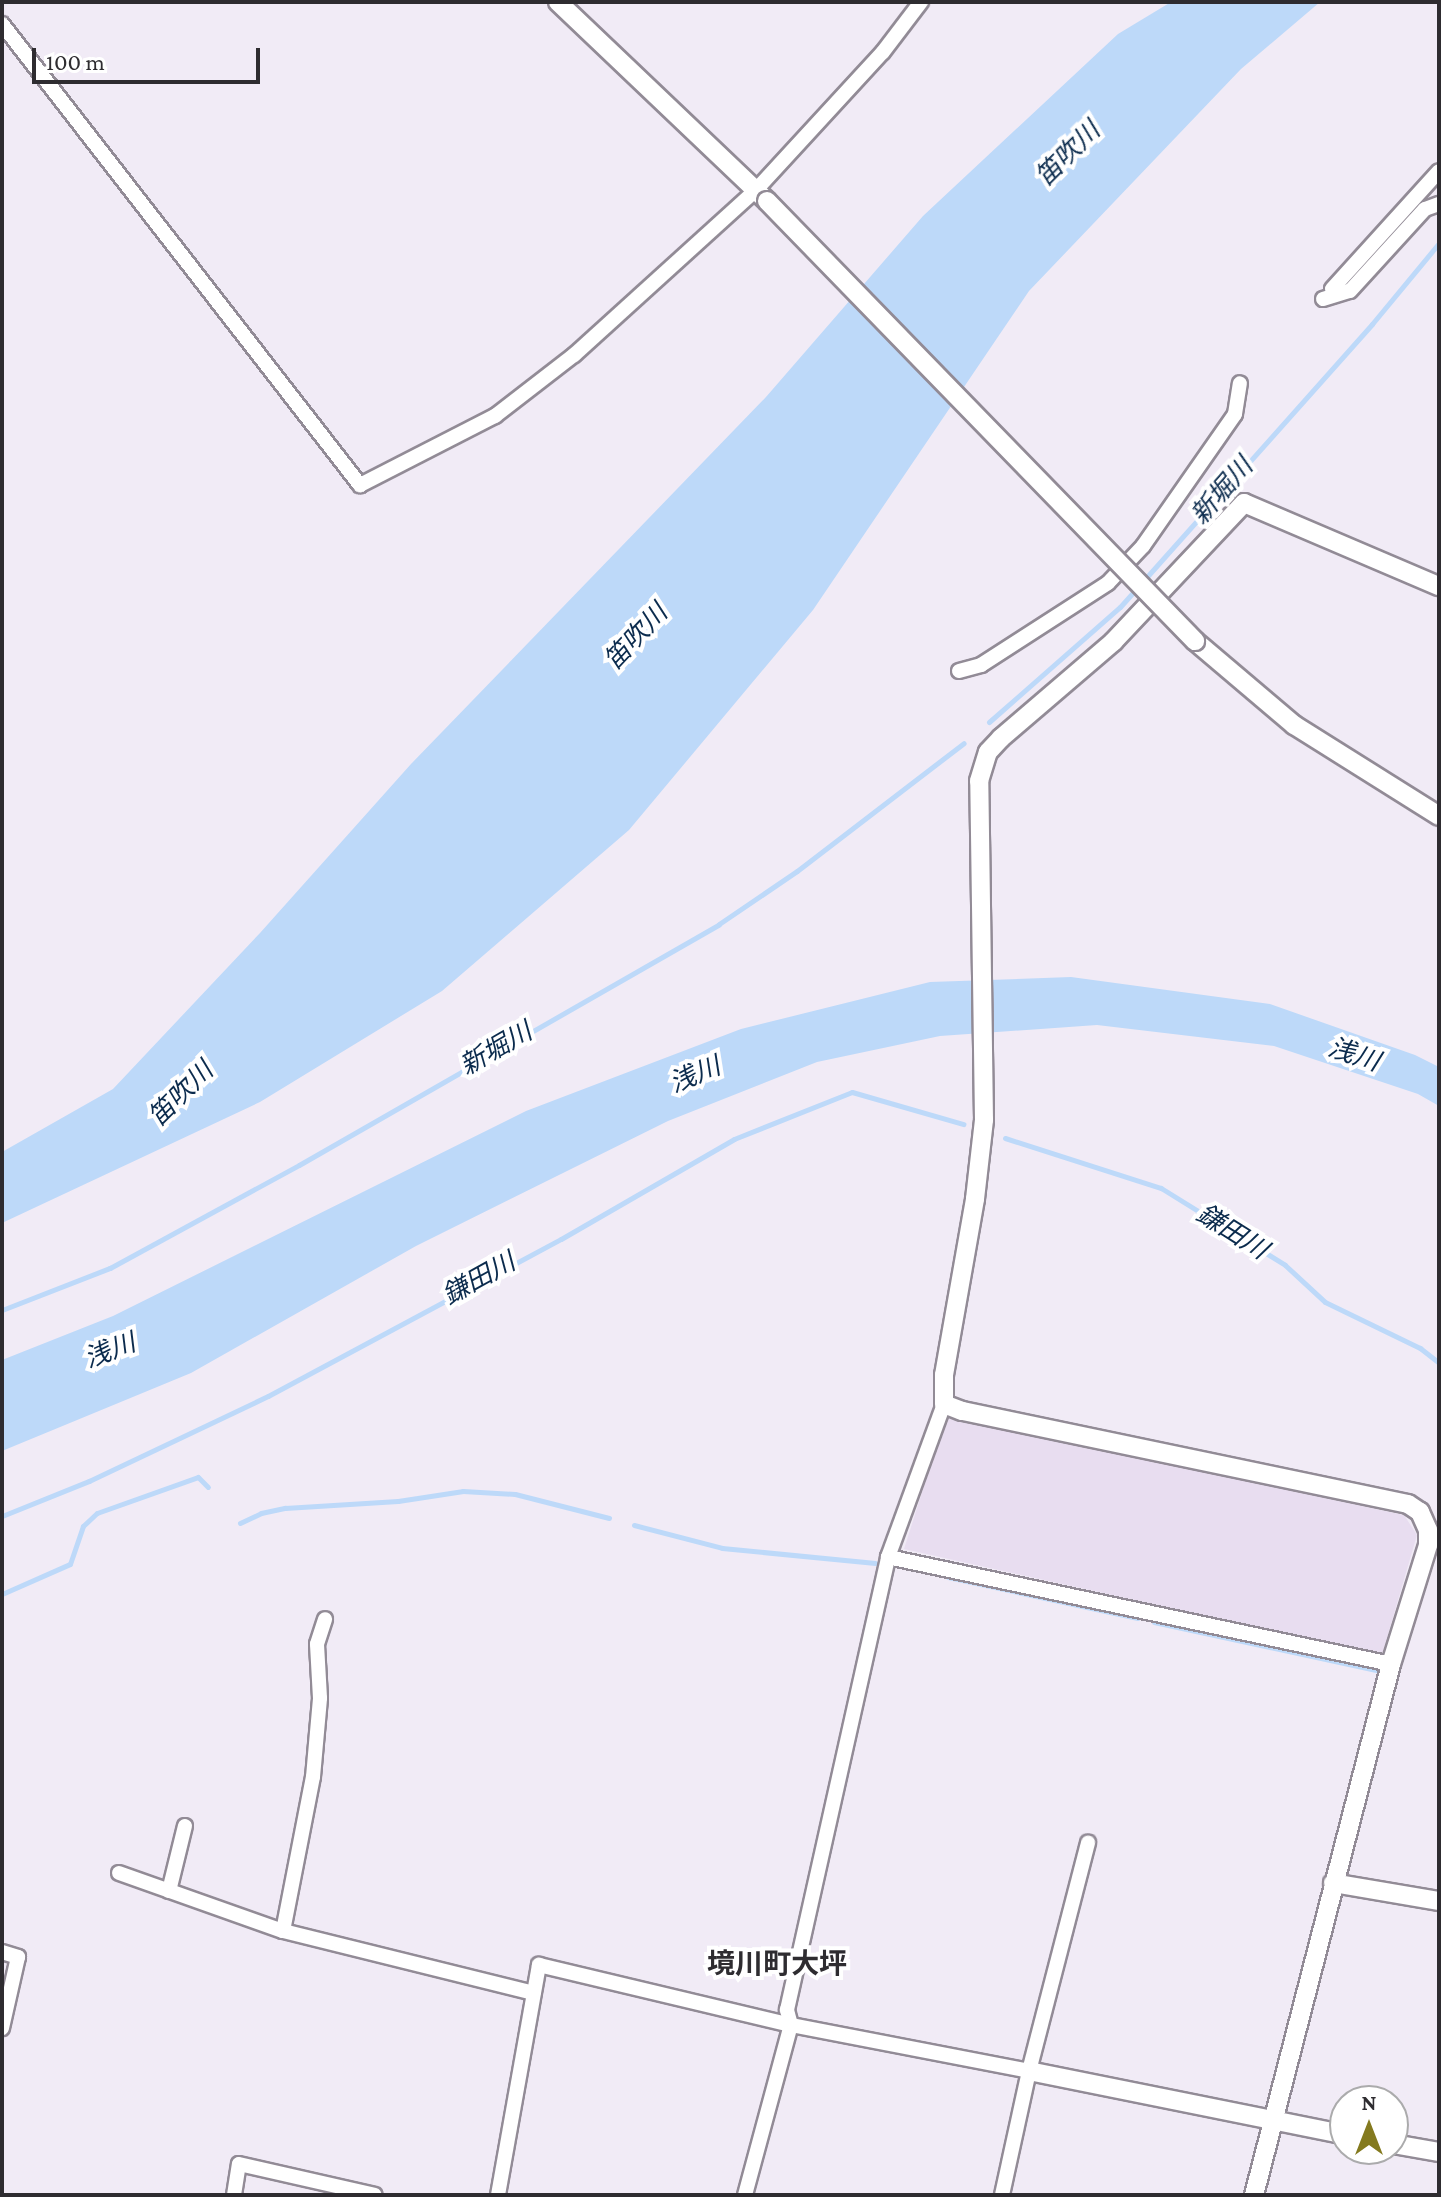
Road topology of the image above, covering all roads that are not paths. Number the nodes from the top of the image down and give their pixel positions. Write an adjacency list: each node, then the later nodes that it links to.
1 (558, 2): 5 (street)
2 (921, 2): 5 (street)
3 (2, 24): 5 (street)
4 (1439, 171): 6 (street)
5 (761, 196): 10 (street, bridge)
6 (1439, 204)
7 (1240, 383): 9 (street)
8 (1439, 586): 11 (street)
9 (959, 671)
10 (1439, 816)
11 (944, 1404): 12 (street); 14 (street)
12 (888, 1557): 14 (street); 24 (street)
13 (325, 1619): 21 (street)
14 (1391, 1664): 18 (street)
15 (185, 1826): 19 (street)
16 (1088, 1843): 26 (street)
17 (119, 1873): 19 (street)
18 (1333, 1883): 20 (street); 27 (street)
19 (169, 1891): 21 (street)
20 (1439, 1901)
21 (283, 1931): 23 (street)
22 (2, 1952): 25 (street)
23 (533, 1993): 24 (street); 33 (street)
24 (791, 2025): 26 (street); 34 (street)
25 (2, 2028)
26 (1029, 2071): 27 (street); 35 (street)
27 (1272, 2122): 28 (street); 36 (street)
28 (1329, 2132)
29 (1409, 2147): 30 (street)
30 (1439, 2152)
31 (234, 2195): 32 (street)
32 (375, 2195)
33 (498, 2195)
34 (745, 2195)
35 (1002, 2195)
36 (1254, 2195)

